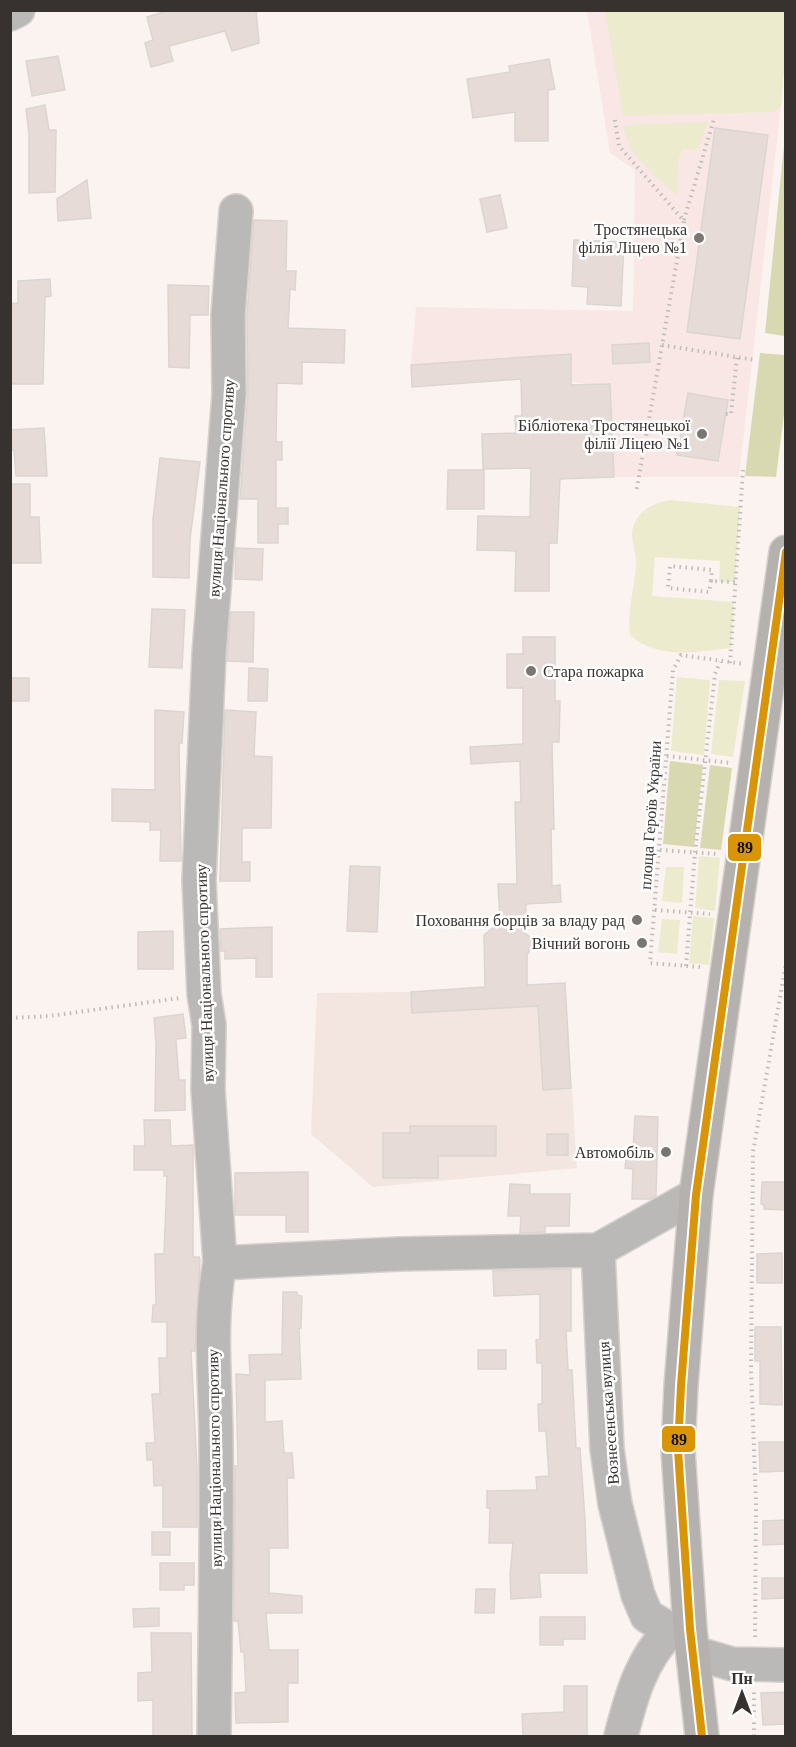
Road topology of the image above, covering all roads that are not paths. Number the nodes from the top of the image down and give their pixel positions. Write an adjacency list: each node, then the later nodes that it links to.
1 (18, 10): 2 (street)
2 (10, 14)
3 (236, 211): 8 (street, вулиця Національного спротиву)
4 (786, 552): 5 (main road)
5 (782, 606): 6 (main road)
6 (696, 1195): 7 (street); 9 (main road)
7 (598, 1250): 8 (street); 9 (street, Вознесенська вулиця)
8 (220, 1263): 11 (street, вулиця Національного спротиву)
9 (685, 1637): 10 (street, Вознесенська вулиця); 12 (street); 13 (main road)
10 (770, 1665)
11 (214, 1737)
12 (621, 1737)
13 (702, 1737)

